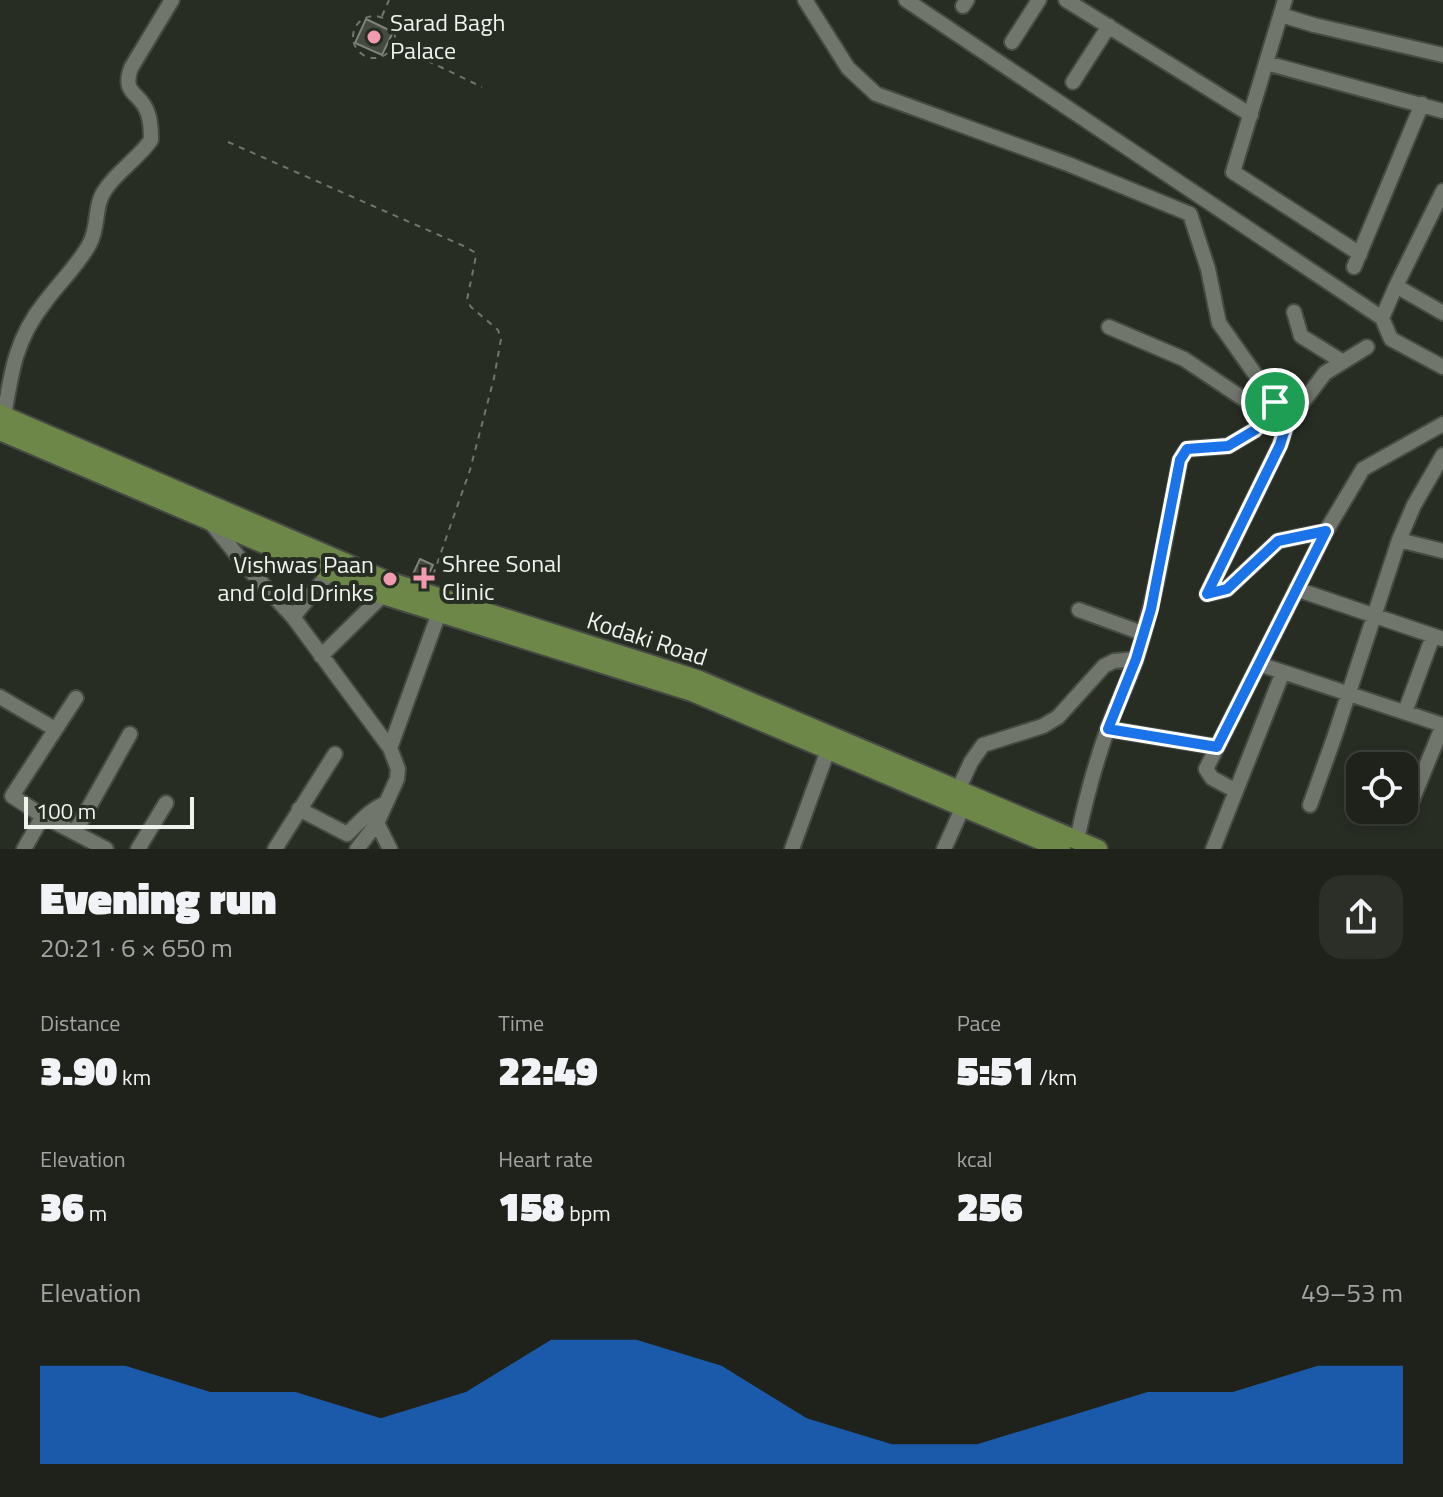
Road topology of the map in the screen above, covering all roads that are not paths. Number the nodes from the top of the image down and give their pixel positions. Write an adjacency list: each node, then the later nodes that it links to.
1 (172, 0): 26 (street)
2 (805, 0): 25 (street)
3 (906, 0): 20 (street)
4 (1039, 0): 9 (street)
5 (1066, 0): 8 (street)
6 (1285, 0): 7 (street)
7 (1281, 15): 10 (street); 11 (street)
8 (1109, 26): 12 (street); 15 (street)
9 (1012, 42)
10 (1443, 55)
11 (1266, 63): 13 (street); 15 (street)
12 (1073, 82)
13 (1422, 104): 14 (street); 15 (street)
14 (1443, 111)
15 (1251, 115)
16 (1441, 200): 17 (street)
17 (1396, 286): 18 (street); 20 (street)
18 (1442, 310)
19 (1294, 312): 23 (street)
20 (1382, 318): 24 (street)
21 (1109, 327): 25 (street)
22 (1367, 347): 23 (street)
23 (1343, 362): 27 (street)
24 (1443, 367)
25 (1270, 408): 27 (street); 41 (street)
26 (1, 421): 30 (main road, Kodaki Road); 61 (main road, Kodaki Road)
27 (1287, 423): 31 (street)
28 (1443, 424): 31 (street)
29 (1443, 455): 32 (street)
30 (209, 520): 34 (main road, Kodaki Road); 39 (street)
31 (1326, 531): 35 (street)
32 (1399, 540): 33 (street); 40 (street)
33 (1443, 551)
34 (330, 572): 36 (main road, Kodaki Road); 39 (street)
35 (1296, 589): 40 (street); 45 (street)
36 (383, 595): 38 (main road, Kodaki Road); 43 (street)
37 (1079, 610): 41 (street)
38 (439, 613): 55 (street); 56 (main road, Kodaki Road)
39 (293, 617): 43 (street)
40 (1375, 617): 42 (street); 47 (street)
41 (1142, 633): 44 (street)
42 (1438, 637): 50 (street)
43 (321, 656): 55 (street)
44 (1136, 659): 52 (street); 61 (street)
45 (1259, 664): 46 (street); 54 (street)
46 (1283, 672): 47 (street); 59 (street)
47 (1349, 694): 50 (street); 64 (street)
48 (0, 697): 51 (street)
49 (76, 698): 51 (street)
50 (1405, 712): 58 (street)
51 (55, 729): 60 (street)
52 (1108, 729): 54 (street); 69 (street)
53 (130, 734): 68 (street)
54 (1217, 747): 59 (street)
55 (390, 748): 63 (street)
56 (828, 750): 61 (main road, Kodaki Road); 76 (street)
57 (335, 754): 65 (street)
58 (1418, 786)
59 (1236, 791): 79 (street)
60 (6, 792): 66 (street)
61 (960, 798): 69 (main road, Kodaki Road); 77 (street)
62 (166, 803): 72 (street)
63 (386, 803): 65 (street); 67 (street)
64 (1310, 805)
65 (299, 809): 73 (street)
66 (43, 816): 68 (street); 70 (street)
67 (377, 823): 74 (street); 75 (street)
68 (75, 832): 71 (street)
69 (1069, 845): 78 (main road, Kodaki Road)
70 (24, 849)
71 (106, 849)
72 (138, 849)
73 (275, 849)
74 (357, 849)
75 (390, 849)
76 (792, 849)
77 (944, 849)
78 (1098, 849)
79 (1213, 849)

